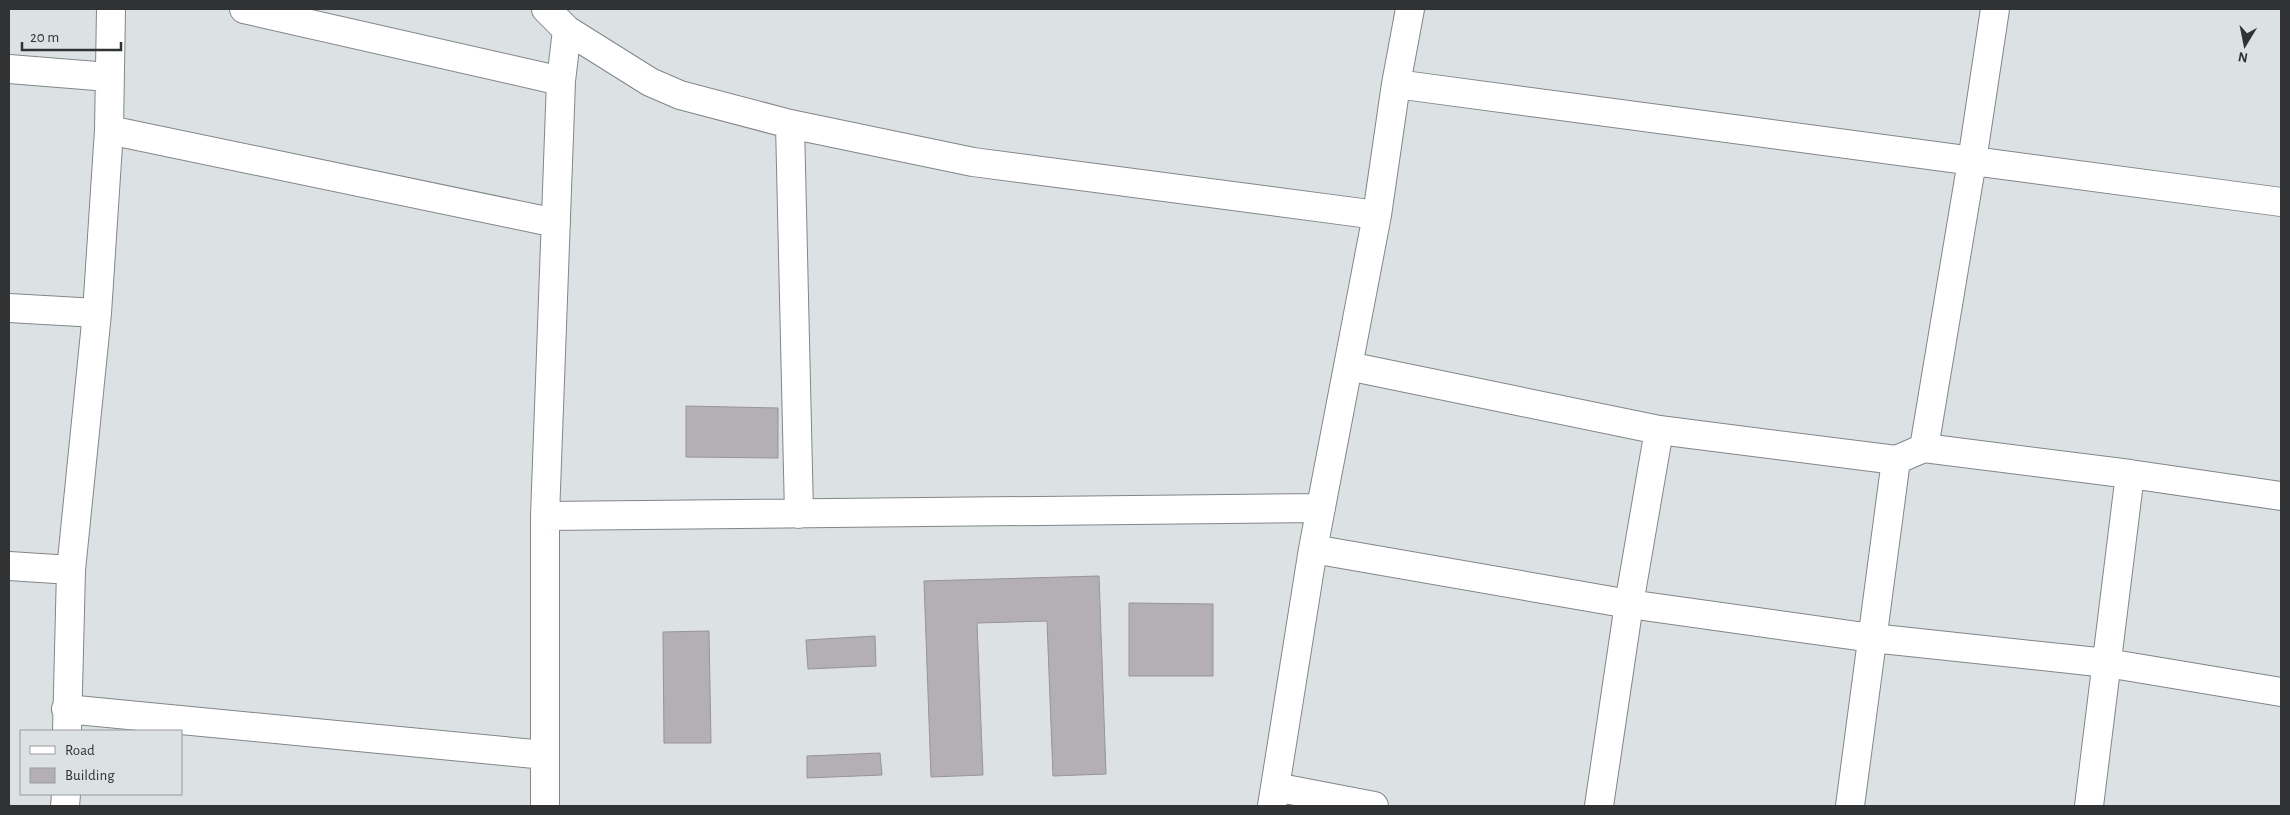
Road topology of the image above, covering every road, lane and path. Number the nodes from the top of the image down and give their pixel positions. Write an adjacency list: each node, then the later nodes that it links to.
1 (111, 9): 8 (street)
2 (244, 9): 9 (street)
3 (546, 9): 6 (street)
4 (1410, 9): 10 (street)
5 (1995, 9): 13 (street)
6 (567, 30): 9 (street); 11 (street)
7 (9, 69): 8 (street)
8 (109, 77): 12 (street)
9 (560, 82): 16 (street)
10 (1396, 84): 13 (street); 15 (street)
11 (790, 124): 15 (street); 26 (street)
12 (109, 130): 16 (street); 18 (street)
13 (1972, 161): 14 (street); 21 (street)
14 (2281, 202)
15 (1377, 215): 19 (street)
16 (556, 223): 27 (street)
17 (9, 308): 18 (street)
18 (97, 313): 30 (street)
19 (1348, 366): 20 (street); 25 (street)
20 (1659, 430): 22 (street); 31 (street)
21 (1924, 448): 22 (street); 23 (street)
22 (1896, 460): 32 (street)
23 (2130, 474): 24 (street); 33 (street)
24 (2281, 496)
25 (1321, 508): 26 (street); 28 (street)
26 (799, 514): 27 (street)
27 (545, 516): 36 (street)
28 (1314, 549): 31 (street); 37 (street)
29 (9, 566): 30 (street)
30 (71, 570): 35 (street)
31 (1629, 604): 32 (street); 40 (street)
32 (1872, 638): 33 (street); 41 (street)
33 (2107, 663): 34 (street); 42 (street)
34 (2281, 692)
35 (67, 720): 36 (street)
36 (545, 754): 38 (street)
37 (1274, 797): 39 (street)
38 (545, 806)
39 (1374, 806)
40 (1599, 806)
41 (1850, 806)
42 (2088, 806)

